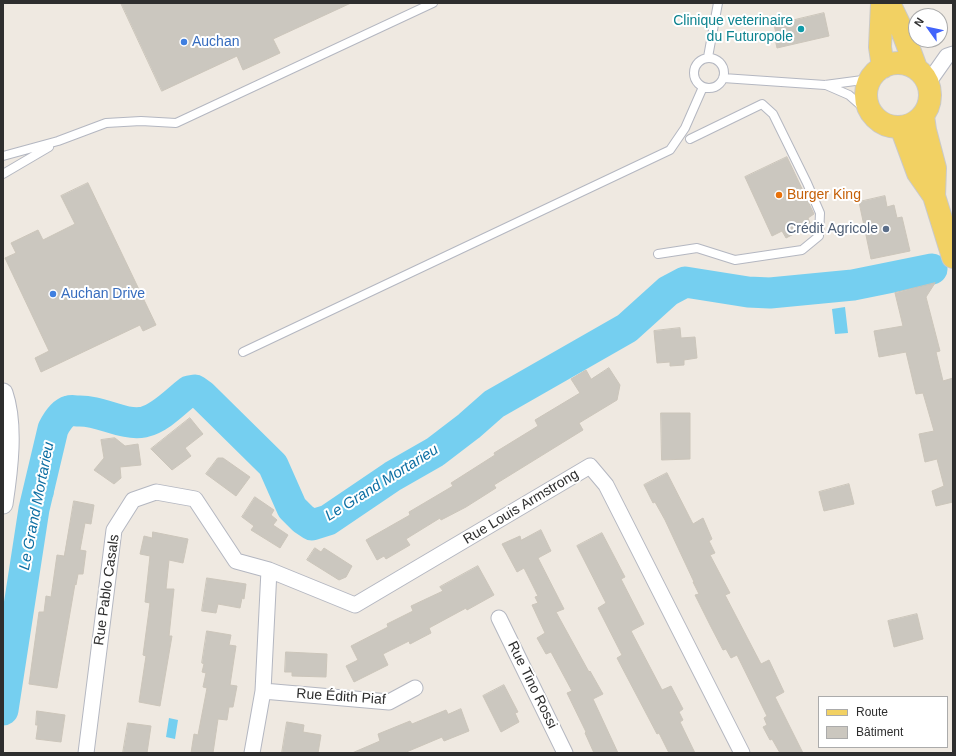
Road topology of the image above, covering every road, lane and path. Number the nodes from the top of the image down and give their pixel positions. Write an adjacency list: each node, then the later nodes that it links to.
1 (433, 3): 16 (lane)
2 (718, 3): 6 (lane)
3 (882, 3): 7 (main road)
4 (889, 3): 8 (main road)
5 (953, 54): 8 (street)
6 (708, 57): 9 (lane); 11 (lane)
7 (876, 73): 8 (main road); 10 (lane); 13 (main road)
8 (922, 75): 12 (main road)
9 (723, 78): 10 (lane); 11 (lane)
10 (825, 85): 13 (lane)
11 (703, 87): 22 (lane)
12 (923, 116): 14 (main road); 19 (main road)
13 (874, 117): 14 (main road)
14 (901, 128): 19 (main road)
15 (690, 139): 20 (lane)
16 (58, 141): 17 (lane); 18 (lane)
17 (3, 156)
18 (3, 174)
19 (934, 196): 21 (main road)
20 (658, 254)
21 (953, 257)
22 (243, 352)
23 (3, 393): 24 (street)
24 (3, 504)
25 (269, 570): 28 (street); 29 (street, Rue Pablo Casals); 32 (street, Rue Louis Armstrong)
26 (499, 618): 31 (street, Rue Tino Rossi)
27 (415, 688): 28 (street, Rue Édith Piaf)
28 (263, 691): 30 (street)
29 (86, 753)
30 (252, 753)
31 (565, 753)
32 (742, 753)

